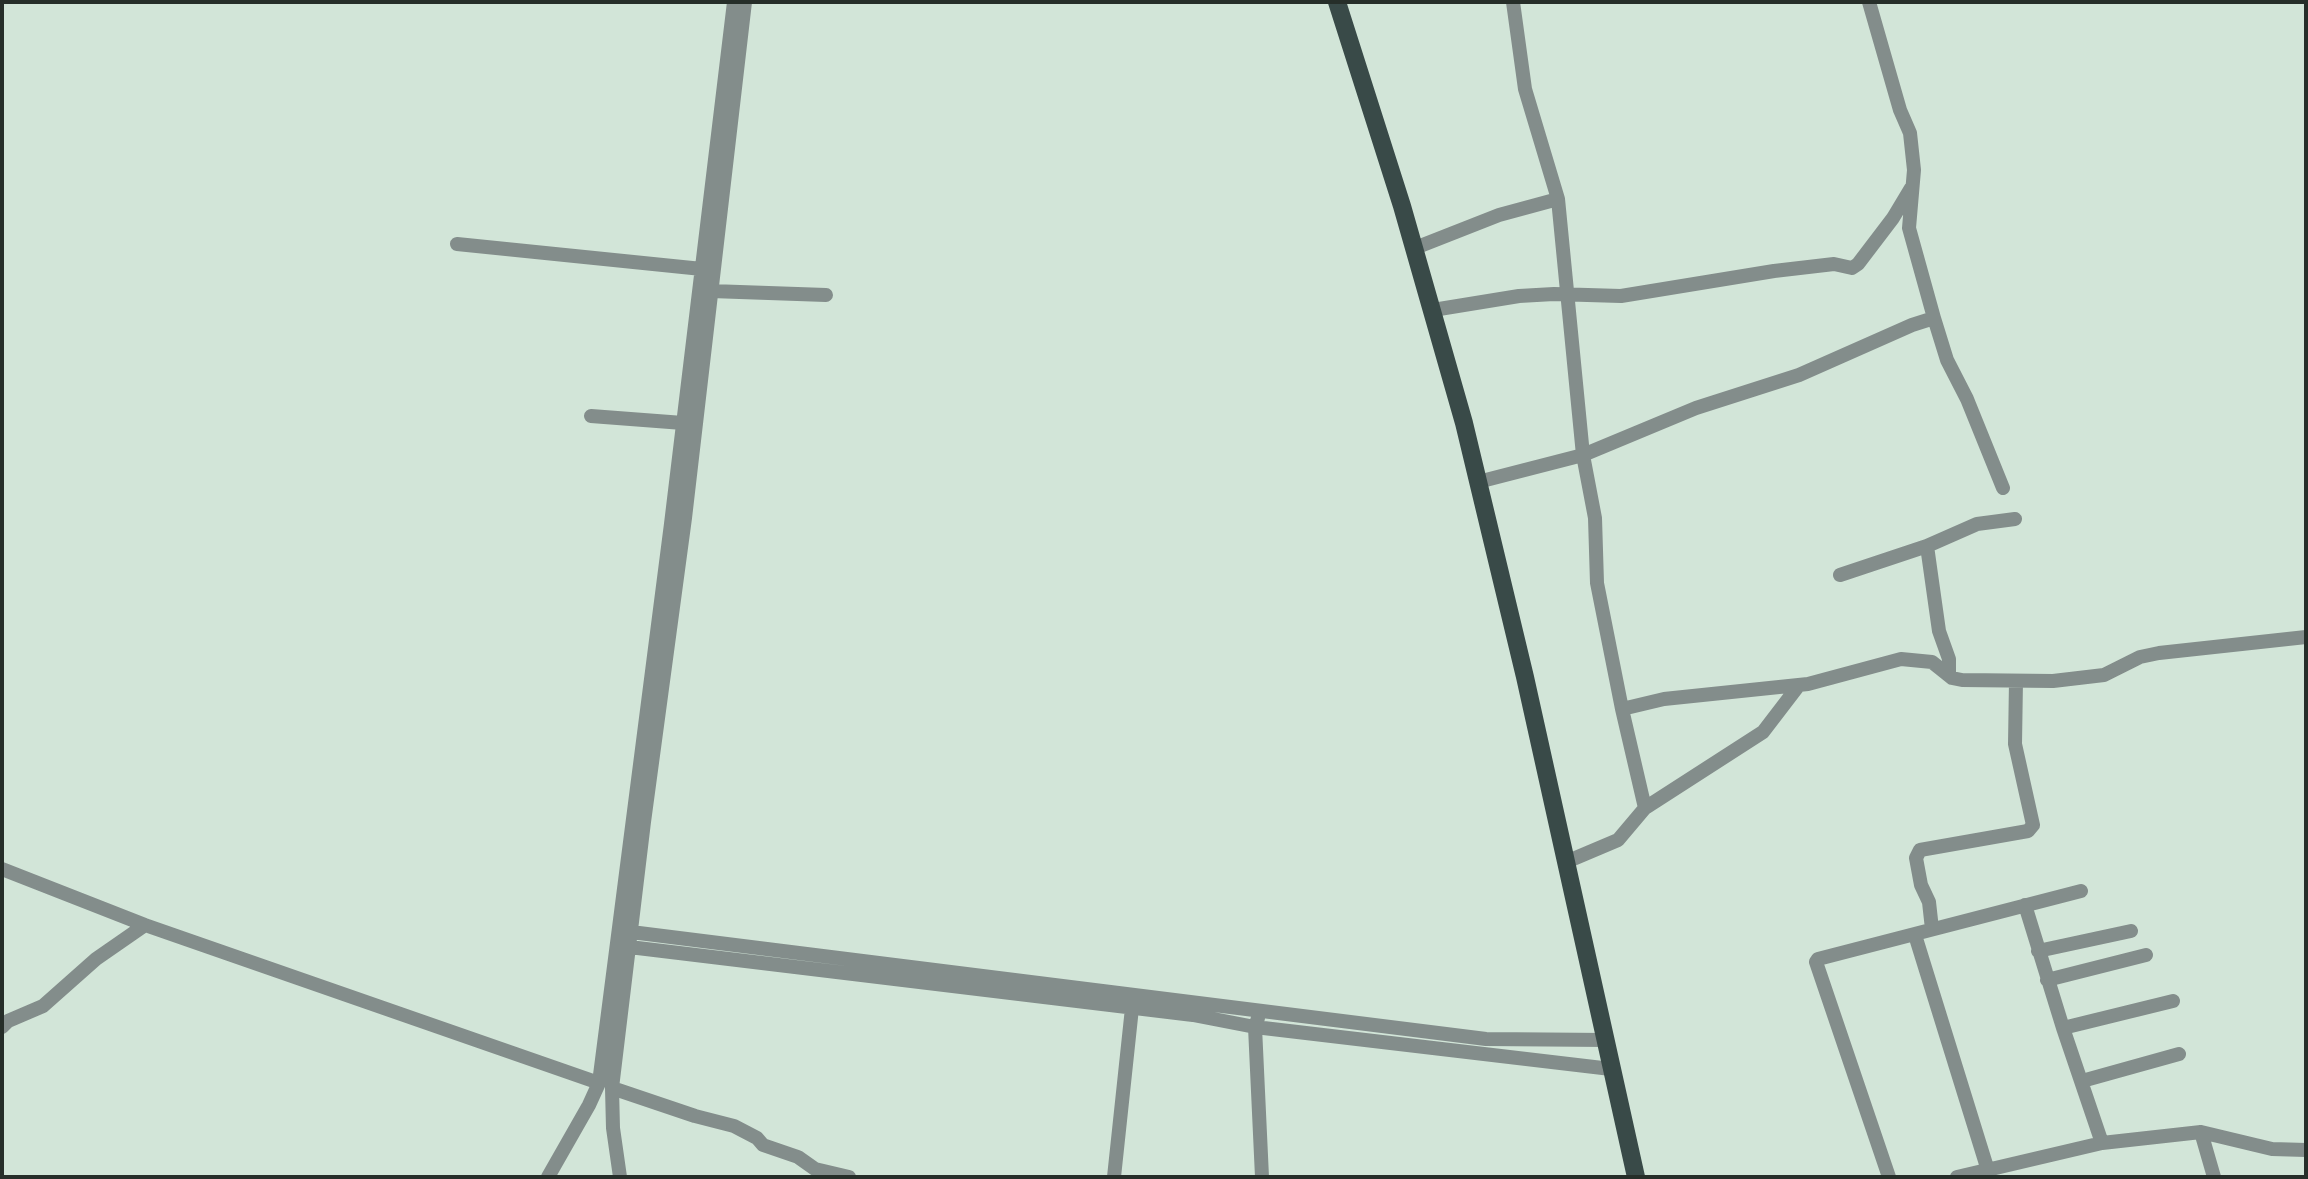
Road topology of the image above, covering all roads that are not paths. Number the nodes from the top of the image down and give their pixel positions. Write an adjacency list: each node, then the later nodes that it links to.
1 (734, 2): 10 (street)
2 (746, 2): 11 (street)
3 (1337, 2): 9 (main road)
4 (1513, 2): 7 (street)
5 (1869, 2): 6 (street)
6 (1913, 186): 12 (street); 15 (street)
7 (1558, 199): 9 (street); 12 (street)
8 (457, 244): 10 (street)
9 (1415, 248): 14 (main road)
10 (702, 269): 17 (street)
11 (711, 291): 13 (street); 38 (street)
12 (1568, 294): 14 (street); 18 (street)
13 (826, 295)
14 (1433, 310): 19 (main road)
15 (1934, 318): 18 (street); 20 (street)
16 (592, 416): 17 (street)
17 (683, 423): 38 (street)
18 (1583, 455): 19 (street); 28 (street)
19 (1478, 482): 30 (main road)
20 (2003, 488)
21 (2015, 519): 22 (street)
22 (1927, 546): 23 (street); 25 (street)
23 (1840, 575)
24 (2306, 637): 26 (street)
25 (1948, 673): 26 (street); 27 (street)
26 (2016, 681): 35 (street)
27 (1799, 685): 28 (street); 29 (street)
28 (1622, 709): 29 (street)
29 (1645, 808): 30 (street)
30 (1566, 862): 48 (main road)
31 (2, 869): 34 (street)
32 (2081, 891): 33 (street)
33 (2025, 905): 35 (street); 39 (street)
34 (145, 925): 45 (street); 52 (street)
35 (1932, 929): 37 (street)
36 (2131, 931): 39 (street)
37 (1915, 935): 56 (street); 63 (street)
38 (624, 938): 43 (street); 44 (street); 52 (street)
39 (2038, 951): 41 (street)
40 (2146, 955): 41 (street)
41 (2047, 980): 47 (street)
42 (2173, 1001): 47 (street)
43 (1132, 1008): 46 (street); 60 (street)
44 (1261, 1011): 46 (street); 48 (street)
45 (2, 1027)
46 (1255, 1027): 50 (street); 61 (street)
47 (2063, 1028): 51 (street)
48 (1606, 1041): 50 (main road)
49 (2179, 1054): 51 (street)
50 (1611, 1069): 62 (main road)
51 (2082, 1081): 54 (street)
52 (606, 1085): 57 (street); 58 (street); 59 (street)
53 (2201, 1132): 54 (street); 55 (street); 65 (street)
54 (2102, 1143): 56 (street)
55 (2299, 1150)
56 (1989, 1174): 64 (street)
57 (548, 1177)
58 (620, 1177)
59 (849, 1177)
60 (1114, 1177)
61 (1262, 1177)
62 (1636, 1177)
63 (1889, 1177)
64 (1957, 1177)
65 (2214, 1177)

